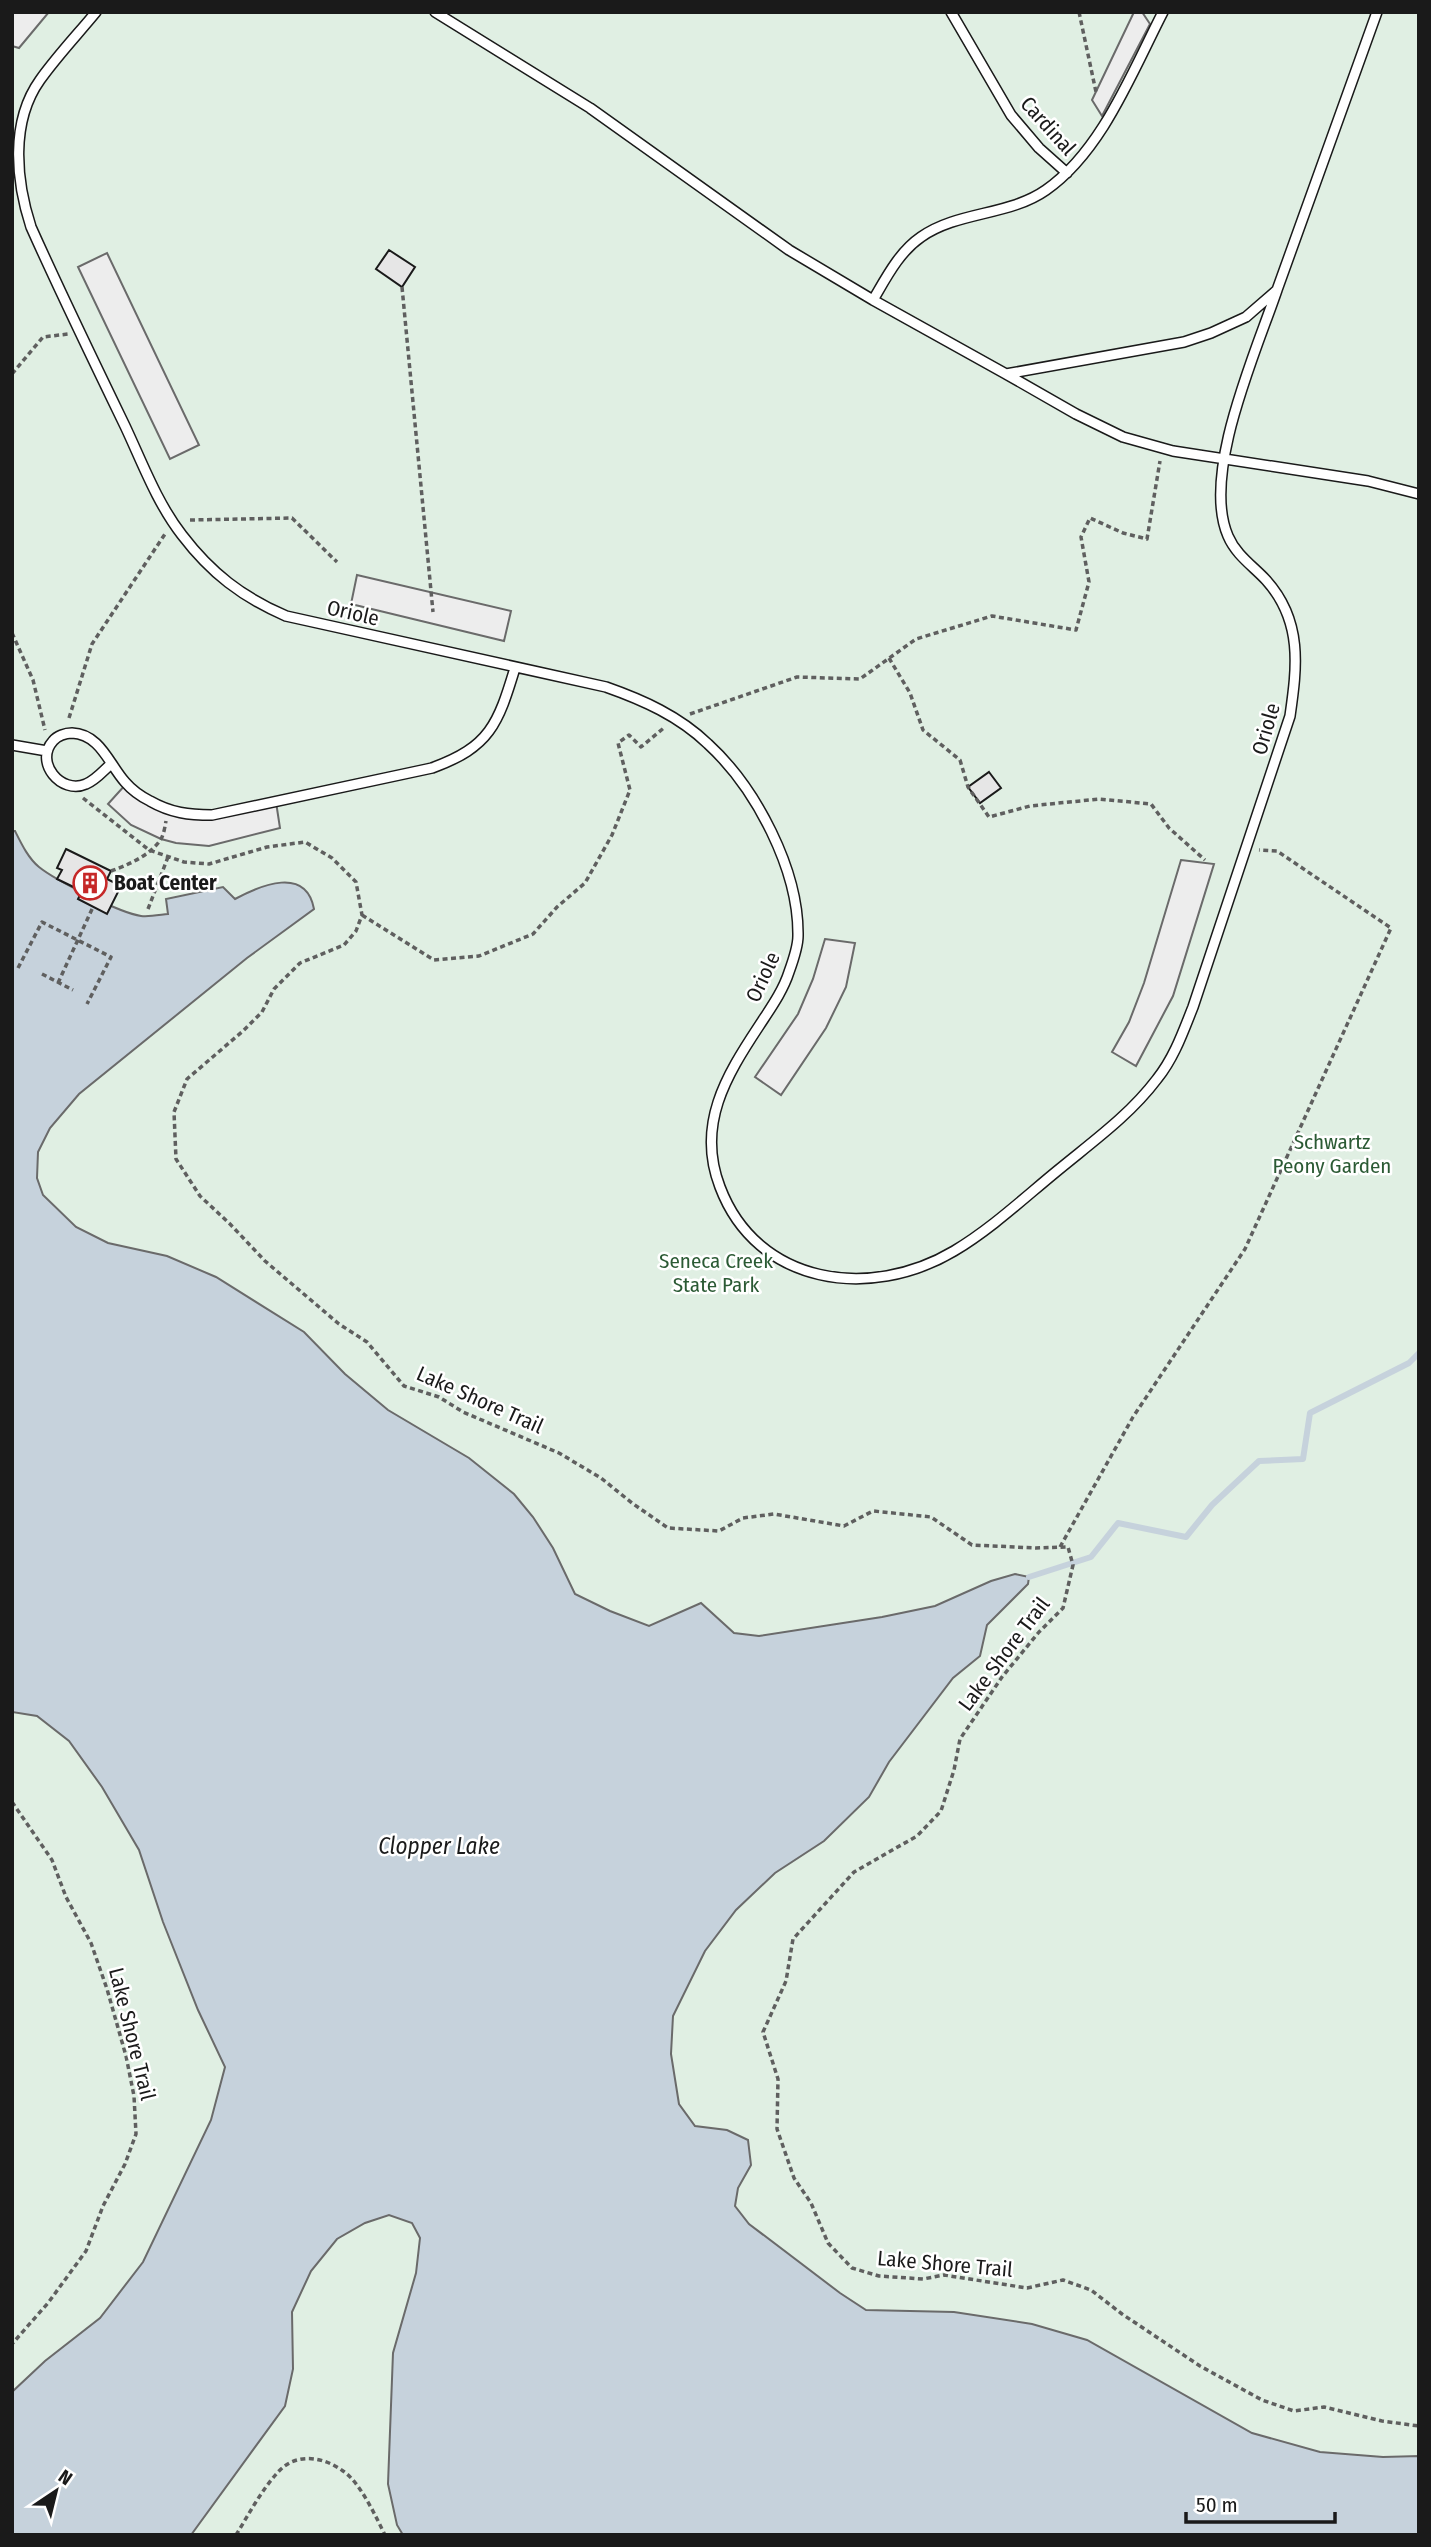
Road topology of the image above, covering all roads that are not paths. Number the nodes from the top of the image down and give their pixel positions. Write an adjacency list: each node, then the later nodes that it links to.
1 (96, 12): 12 (lane, Oriole)
2 (435, 12): 8 (lane)
3 (951, 12): 6 (lane, Cardinal)
4 (1163, 12): 6 (lane, Cardinal)
5 (1377, 12): 7 (lane, Oriole)
6 (1067, 173): 8 (lane)
7 (1277, 290): 9 (lane); 10 (lane, Oriole)
8 (873, 300): 9 (lane)
9 (1006, 374): 10 (lane)
10 (1223, 459): 11 (lane); 12 (lane, Oriole)
11 (1419, 494)
12 (515, 668): 15 (lane)
13 (12, 745): 14 (lane)
14 (45, 751): 15 (lane); 15 (lane)
15 (111, 764)

